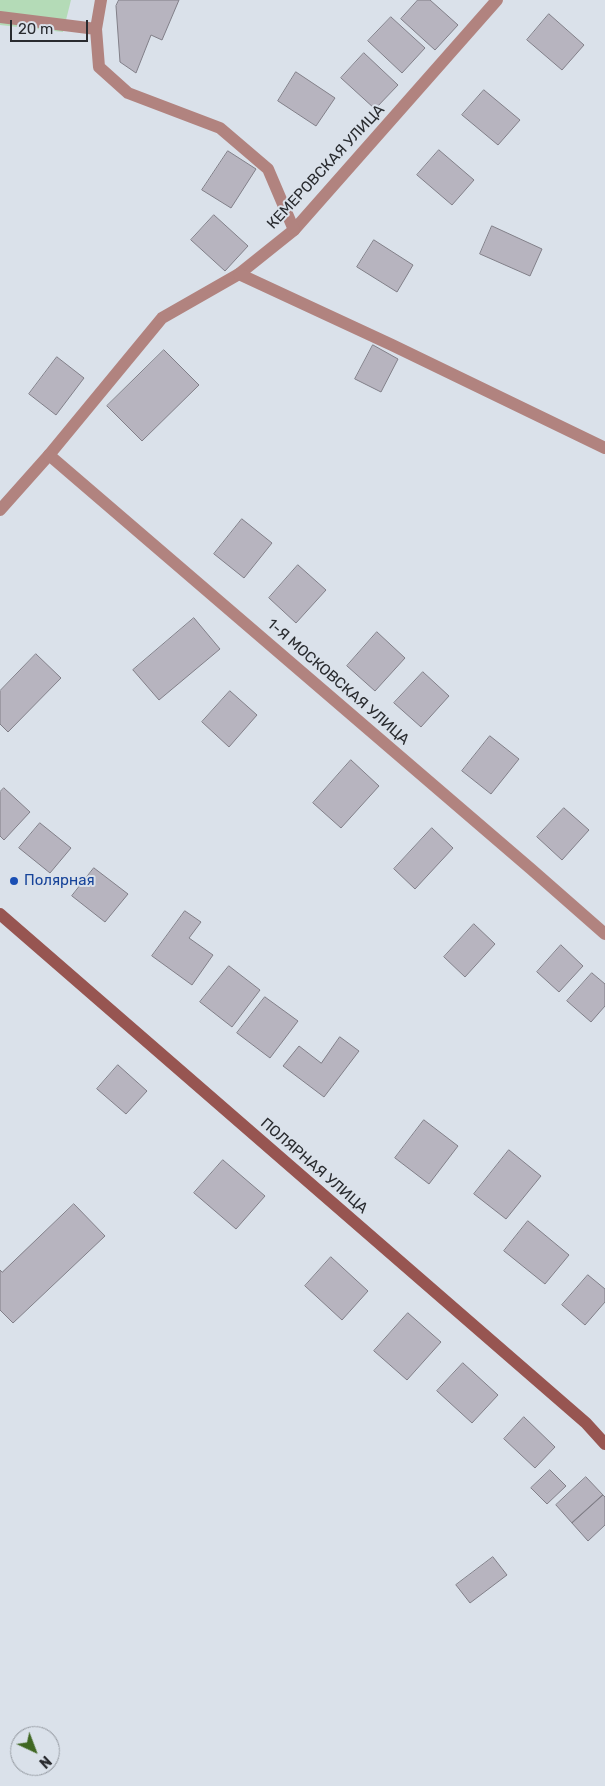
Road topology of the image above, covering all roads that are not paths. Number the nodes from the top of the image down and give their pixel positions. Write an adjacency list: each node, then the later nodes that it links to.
1 (101, 0): 4 (street)
2 (497, 0): 5 (street, КЕМЕРОВСКАЯ УЛИЦА)
3 (0, 17): 4 (street)
4 (96, 29): 5 (street)
5 (294, 230): 6 (street, КЕМЕРОВСКАЯ УЛИЦА)
6 (239, 274): 7 (street); 8 (street, КЕМЕРОВСКАЯ УЛИЦА)
7 (605, 448)
8 (49, 455): 9 (street, КЕМЕРОВСКАЯ УЛИЦА); 11 (street, 1-Я МОСКОВСКАЯ УЛИЦА)
9 (0, 510)
10 (0, 914): 12 (main road, ПОЛЯРНАЯ УЛИЦА)
11 (605, 934)
12 (605, 1444)

